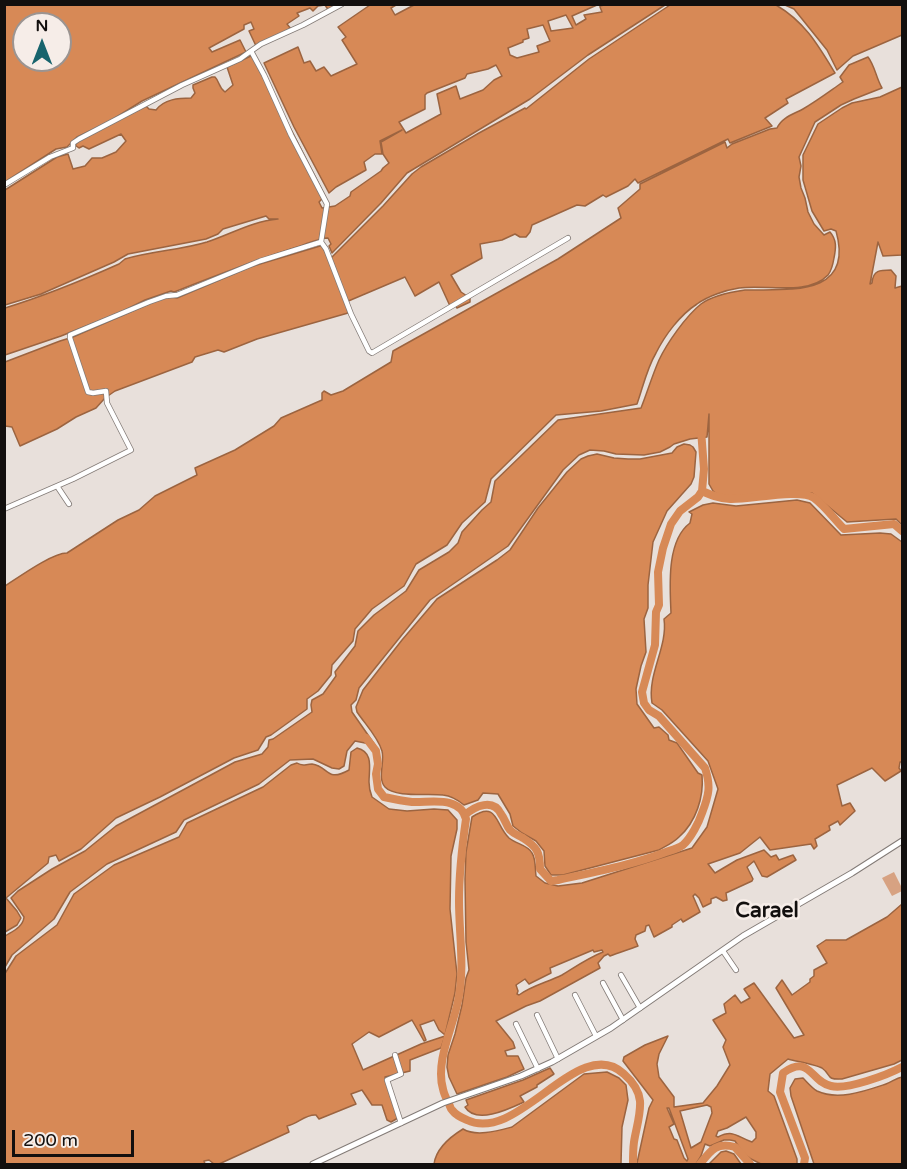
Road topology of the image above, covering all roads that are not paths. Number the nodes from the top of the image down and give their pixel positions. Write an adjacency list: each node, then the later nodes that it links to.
1 (342, 4): 2 (street)
2 (251, 51): 3 (street); 5 (street)
3 (4, 185)
4 (568, 238): 5 (street)
5 (321, 240): 6 (street)
6 (57, 486): 7 (street); 8 (street)
7 (69, 504)
8 (4, 509)
9 (903, 841): 10 (street)
10 (723, 951): 11 (street); 15 (street)
11 (736, 970)
12 (621, 975): 15 (street)
13 (603, 983): 17 (street)
14 (575, 995): 19 (street)
15 (640, 1008): 17 (street)
16 (537, 1015): 21 (street)
17 (623, 1020): 19 (street)
18 (516, 1024): 22 (street)
19 (596, 1036): 21 (street)
20 (394, 1055): 23 (street)
21 (558, 1059): 22 (street)
22 (538, 1069): 23 (street)
23 (401, 1123): 24 (street)
24 (313, 1164)

